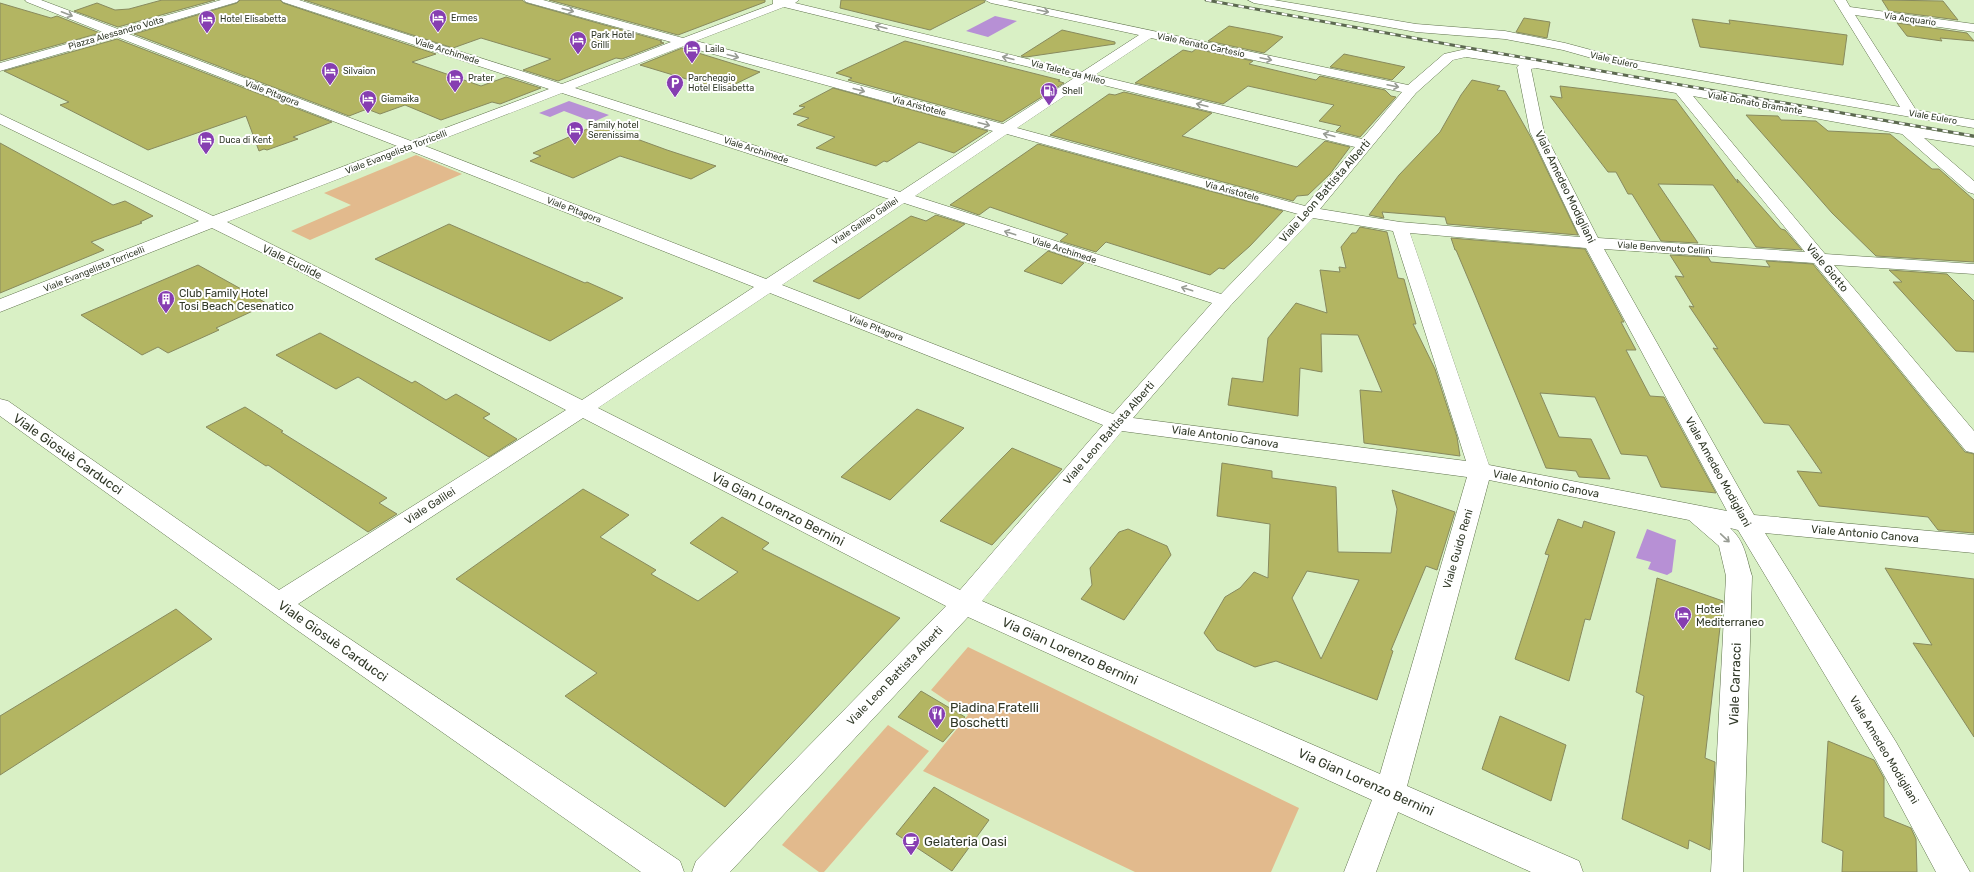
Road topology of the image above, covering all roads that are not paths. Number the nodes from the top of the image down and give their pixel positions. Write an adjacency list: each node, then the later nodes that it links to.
1 (31, 0): 11 (street, Viale Pitagora, one-way to 11)
2 (233, 0): 11 (street, Piazza Alessandro Volta)
3 (287, 0): 17 (street, Viale Archimede)
4 (530, 0): 13 (street, Via Aristotele, one-way to 13)
5 (769, 0): 8 (street, Via Talete da Mileo)
6 (991, 0): 12 (street, Viale Renato Cartesio, one-way to 12)
7 (1254, 0): 20 (street, Viale Eulero)
8 (789, 2): 13 (street, Viale Evangelista Torricelli); 16 (street, Via Talete da Mileo, one-way to 8)
9 (1843, 5): 10 (street, Via Acquario); 20 (street)
10 (1974, 28)
11 (116, 34): 15 (street, Piazza Alessandro Volta); 27 (street, Viale Pitagora)
12 (1150, 34): 16 (street, Viale Galileo Galilei); 18 (street, Viale Renato Cartesio, one-way to 18)
13 (684, 42): 17 (street, Viale Evangelista Torricelli); 23 (street, Via Aristotele, one-way to 23)
14 (1536, 64): 18 (street, Viale Leon Battista Alberti); 19 (street, Viale Donato Bramante); 33 (street, Viale Amedeo Modigliani)
15 (0, 67)
16 (1086, 77): 23 (street, Viale Galileo Galilei); 26 (street, Via Talete da Mileo, one-way to 16)
17 (563, 88): 27 (street, Viale Evangelista Torricelli); 29 (street, Viale Archimede)
18 (1411, 90): 26 (street, Viale Leon Battista Alberti)
19 (1680, 90): 24 (street, Viale Donato Bramante); 34 (street, Viale Giotto)
20 (1910, 113): 22 (street, Viale Eulero)
21 (0, 118): 31 (street, Viale Euclide)
22 (1974, 124)
23 (1007, 130): 29 (street, Viale Galileo Galilei); 30 (street, Via Aristotele)
24 (1908, 130): 25 (street, Viale Donato Bramante); 28 (street)
25 (1974, 142)
26 (1366, 145): 30 (street, Viale Leon Battista Alberti)
27 (411, 146): 31 (street, Viale Evangelista Torricelli); 36 (street, Viale Pitagora)
28 (1974, 189)
29 (900, 197): 36 (street, Viale Galileo Galilei); 37 (street, Viale Archimede, one-way to 29)
30 (1309, 212): 32 (street, Viale Benvenuto Cellini); 37 (street, Viale Leon Battista Alberti)
31 (212, 222): 38 (street, Viale Evangelista Torricelli); 40 (street, Viale Euclide)
32 (1400, 227): 33 (street, Viale Benvenuto Cellini); 43 (street)
33 (1592, 243): 34 (street, Viale Benvenuto Cellini); 45 (street, Viale Amedeo Modigliani)
34 (1818, 258): 35 (street, Viale Benvenuto Cellini); 42 (street, Viale Giotto)
35 (1974, 269)
36 (767, 286): 40 (street, Viale Galileo Galilei); 41 (street, Viale Pitagora)
37 (1224, 301): 41 (street, Viale Leon Battista Alberti)
38 (0, 306)
39 (0, 406): 47 (street, Viale Giosuè Carducci)
40 (582, 409): 47 (street, Viale Galilei); 48 (street, Via Gian Lorenzo Bernini)
41 (1117, 423): 43 (street, Viale Antonio Canova); 48 (street, Viale Leon Battista Alberti)
42 (1974, 446)
43 (1480, 471): 44 (street, Viale Antonio Canova); 49 (street, Viale Guido Reni)
44 (1695, 513): 45 (street, Viale Antonio Canova); 54 (street, Viale Carracci, one-way to 54)
45 (1746, 523): 46 (street, Viale Antonio Canova); 55 (street, Viale Amedeo Modigliani)
46 (1974, 544)
47 (279, 604): 50 (street, Viale Giosuè Carducci)
48 (964, 604): 49 (street, Via Gian Lorenzo Bernini); 51 (street, Viale Leon Battista Alberti)
49 (1390, 794): 52 (street, Viale Guido Reni); 53 (street, Via Gian Lorenzo Bernini)
50 (668, 872)
51 (708, 872)
52 (1360, 872)
53 (1567, 872)
54 (1727, 872)
55 (1954, 872)

